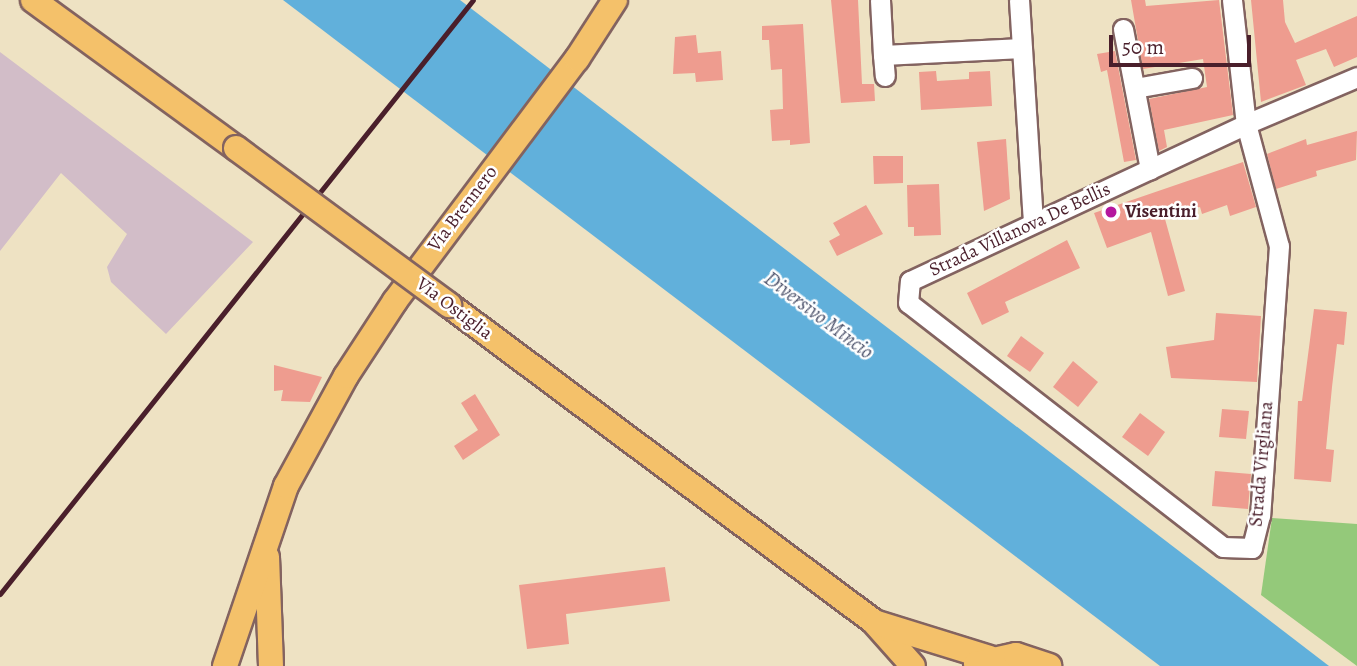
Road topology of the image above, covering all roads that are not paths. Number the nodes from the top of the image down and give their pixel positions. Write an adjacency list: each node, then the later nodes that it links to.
1 (33, 0): 18 (main road, Via Ostiglia, bridge)
2 (615, 0): 17 (main road, Via Brennero)
3 (880, 0): 8 (street)
4 (1019, 0): 7 (street)
5 (1233, 0): 13 (street)
6 (1123, 29): 12 (street)
7 (1022, 48): 8 (street); 15 (street)
8 (883, 55): 9 (street)
9 (885, 76)
10 (1357, 77): 13 (street, Strada Villanova De Bellis)
11 (1192, 78): 12 (street)
12 (1135, 88): 14 (street)
13 (1246, 124): 14 (street, Strada Villanova De Bellis); 16 (street, Strada Virgliana)
14 (1150, 169): 15 (street, Strada Villanova De Bellis)
15 (1033, 222): 16 (street, Strada Villanova De Bellis)
16 (908, 303)
17 (267, 539): 20 (main road, Via Brennero); 21 (main road, Via Brennero)
18 (873, 621): 19 (main road, Via Ostiglia); 22 (main road, Via Ostiglia)
19 (981, 662): 23 (main road, Via Ostiglia)
20 (225, 666)
21 (271, 666)
22 (913, 666)
23 (1049, 666)

